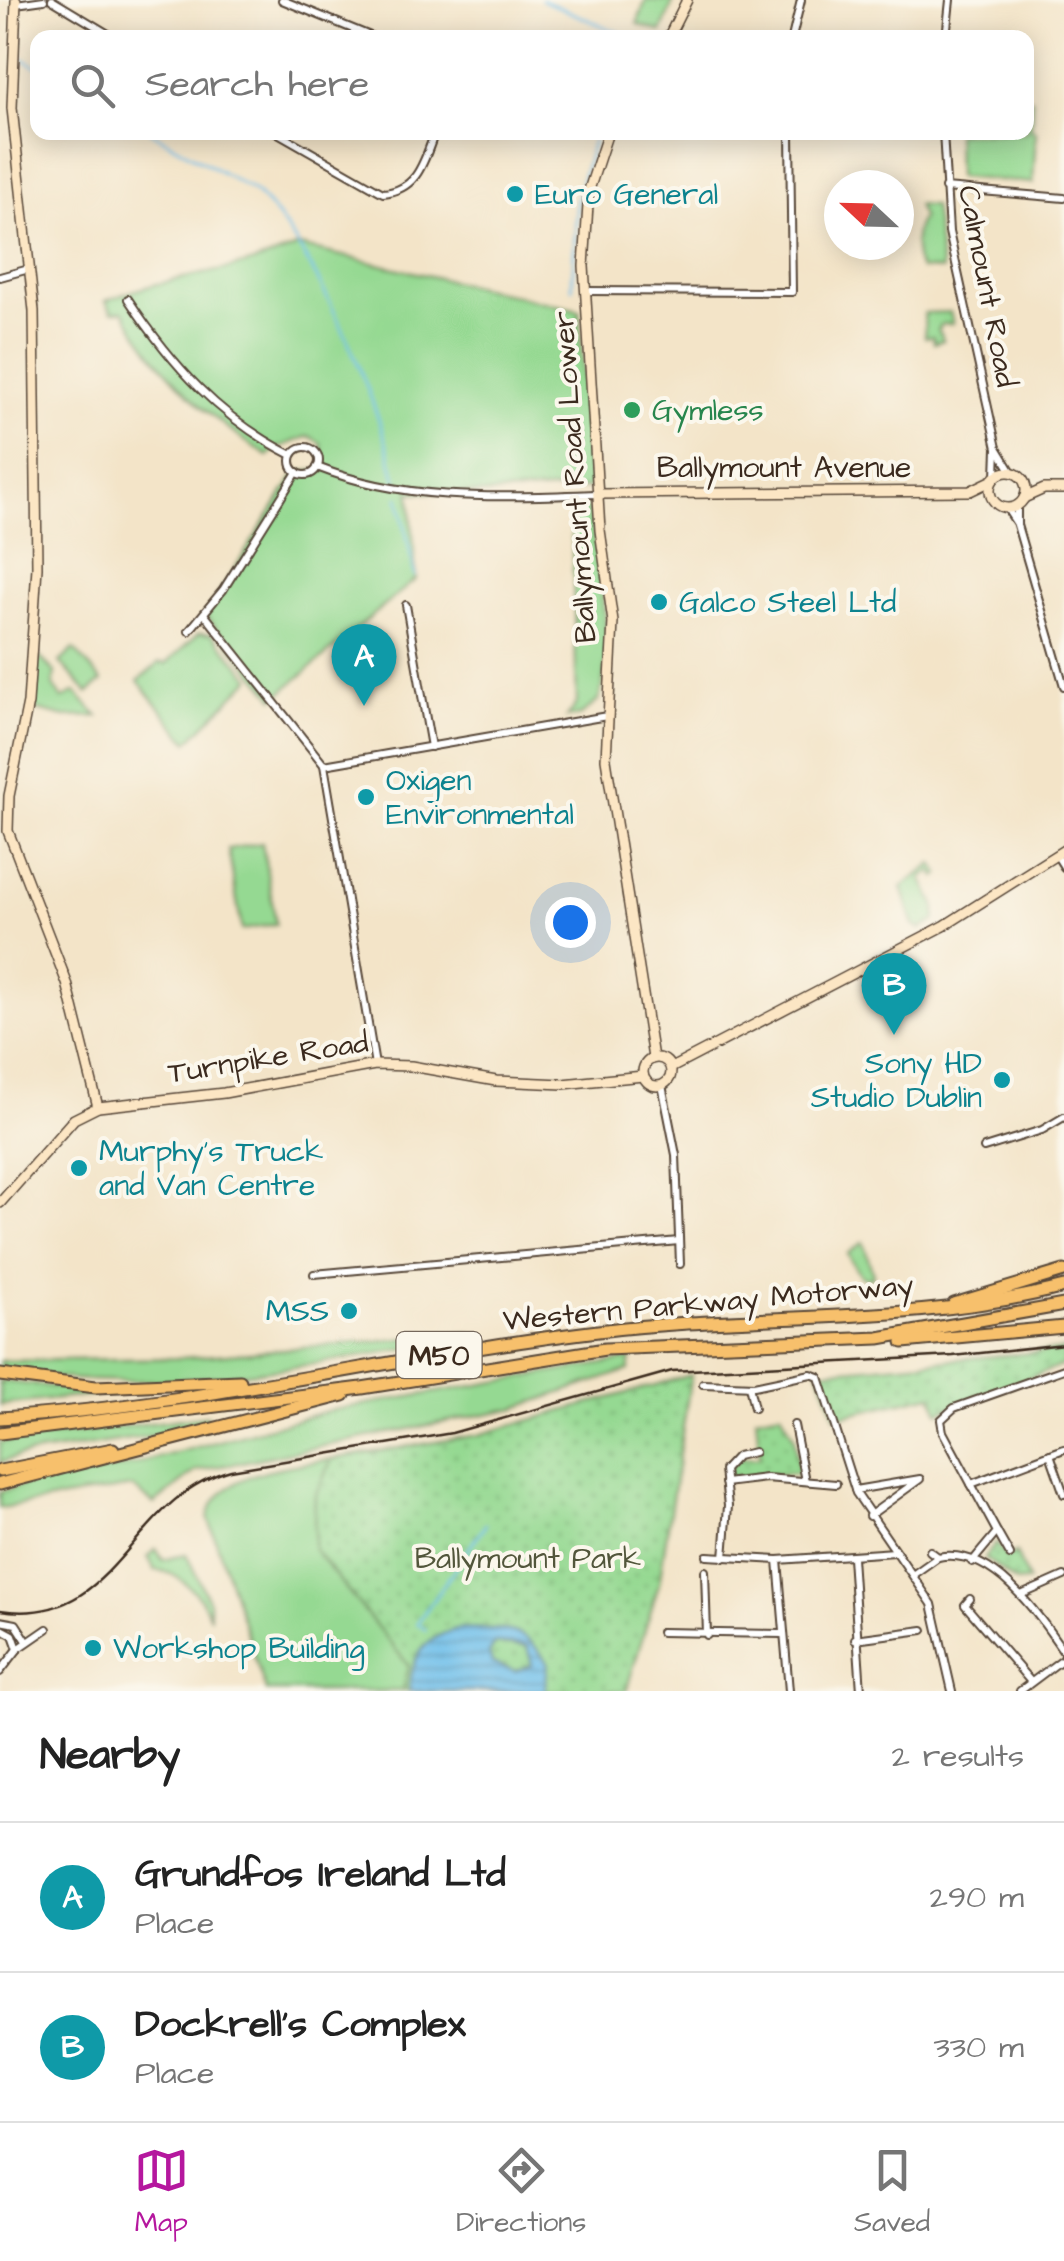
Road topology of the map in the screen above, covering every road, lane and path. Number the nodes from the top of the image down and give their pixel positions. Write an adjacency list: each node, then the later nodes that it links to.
1 (44, 0): 7 (street)
2 (52, 0): 8 (street)
3 (282, 0): 9 (street)
4 (687, 0): 10 (street)
5 (801, 0): 11 (street)
6 (950, 0): 12 (street)
7 (16, 2): 20 (street)
8 (103, 30)
9 (355, 30)
10 (672, 30)
11 (794, 30)
12 (947, 30)
13 (290, 140): 14 (street)
14 (432, 140)
15 (606, 140): 22 (street, Ballymount Road Lower)
16 (790, 140): 22 (street)
17 (943, 140): 18 (street, Calmount Road)
18 (945, 188): 19 (street); 24 (street, Calmount Road)
19 (1064, 198)
20 (30, 269): 21 (street); 50 (street)
21 (0, 278)
22 (586, 291): 33 (street, Ballymount Road Lower)
23 (128, 299): 25 (street)
24 (997, 448): 28 (street, Calmount Road); 29 (street, Calmount Road)
25 (292, 455): 26 (street); 27 (street)
26 (317, 467): 27 (street); 33 (street)
27 (296, 472): 37 (street)
28 (1017, 475): 29 (street, Ballymount Avenue); 30 (street); 35 (street)
29 (994, 478): 32 (street, Ballymount Avenue); 34 (street)
30 (1044, 489): 31 (street); 35 (street)
31 (1064, 489)
32 (970, 491): 33 (street, Ballymount Avenue); 34 (street, Ballymount Avenue)
33 (599, 494): 40 (street, Ballymount Road Lower)
34 (995, 502): 35 (street, Ballymount Avenue)
35 (1015, 503): 39 (street)
36 (406, 604): 41 (street)
37 (205, 615): 38 (street); 42 (street)
38 (189, 631)
39 (1064, 686)
40 (607, 716): 41 (street); 45 (street, Ballymount Road Lower)
41 (431, 746): 42 (street)
42 (324, 765): 46 (street)
43 (1060, 853): 44 (street); 47 (street)
44 (1064, 867)
45 (653, 1058): 47 (street); 48 (street)
46 (375, 1065): 48 (street, Turnpike Road); 50 (street, Turnpike Road)
47 (670, 1068): 49 (street)
48 (643, 1076): 49 (street)
49 (662, 1085): 54 (street)
50 (98, 1106): 53 (street)
51 (1064, 1117): 52 (street)
52 (984, 1148)
53 (0, 1203)
54 (679, 1241): 55 (street); 57 (street)
55 (680, 1264)
56 (1064, 1271): 60 (highway, M50)
57 (314, 1274)
58 (1064, 1286): 60 (highway, Western Parkway Motorway / M50)
59 (1064, 1305): 62 (highway, Western Parkway Motorway / M50)
60 (950, 1306): 65 (highway, Western Parkway Motorway / M50)
61 (1063, 1327): 62 (highway, M50)
62 (879, 1338): 68 (highway, Western Parkway Motorway / M50)
63 (1064, 1369): 82 (street)
64 (0, 1374): 65 (highway)
65 (311, 1377): 70 (highway, Western Parkway Motorway / M50)
66 (704, 1384): 67 (street)
67 (749, 1386): 69 (street); 83 (street)
68 (362, 1388): 72 (highway, Western Parkway Motorway / M50); 73 (highway)
69 (754, 1408)
70 (0, 1415)
71 (794, 1426): 78 (street)
72 (0, 1433)
73 (167, 1441): 77 (highway); 80 (highway)
74 (1064, 1449): 76 (street)
75 (754, 1452): 79 (street)
76 (1050, 1454): 82 (street); 84 (street)
77 (0, 1471)
78 (805, 1482): 79 (street); 81 (street)
79 (725, 1483): 93 (street)
80 (0, 1484)
81 (836, 1484)
82 (972, 1484): 86 (street)
83 (856, 1490): 85 (street); 85 (street)
84 (1064, 1494)
85 (869, 1516): 88 (street)
86 (998, 1532): 89 (street); 95 (street)
87 (930, 1551): 92 (street)
88 (895, 1552): 91 (street); 97 (street)
89 (1010, 1554)
90 (706, 1556): 93 (street)
91 (852, 1557): 94 (street); 107 (street)
92 (938, 1557): 95 (street); 97 (street)
93 (724, 1558): 94 (street)
94 (778, 1560): 105 (street)
95 (972, 1562): 99 (street)
96 (705, 1571): 106 (street)
97 (914, 1574): 115 (street)
98 (1064, 1576): 99 (street)
99 (1021, 1595): 110 (street)
100 (970, 1600): 112 (street)
101 (0, 1625): 108 (street); 109 (street)
102 (47, 1629): 108 (street)
103 (923, 1630): 107 (street)
104 (662, 1632): 106 (street)
105 (782, 1634): 106 (street); 113 (street)
106 (706, 1635)
107 (855, 1639): 114 (street)
108 (28, 1641): 109 (street)
109 (18, 1649): 111 (street)
110 (1064, 1655): 112 (street)
111 (0, 1672)
112 (1031, 1682): 116 (street)
113 (788, 1691)
114 (861, 1691)
115 (952, 1691)
116 (1020, 1691)

